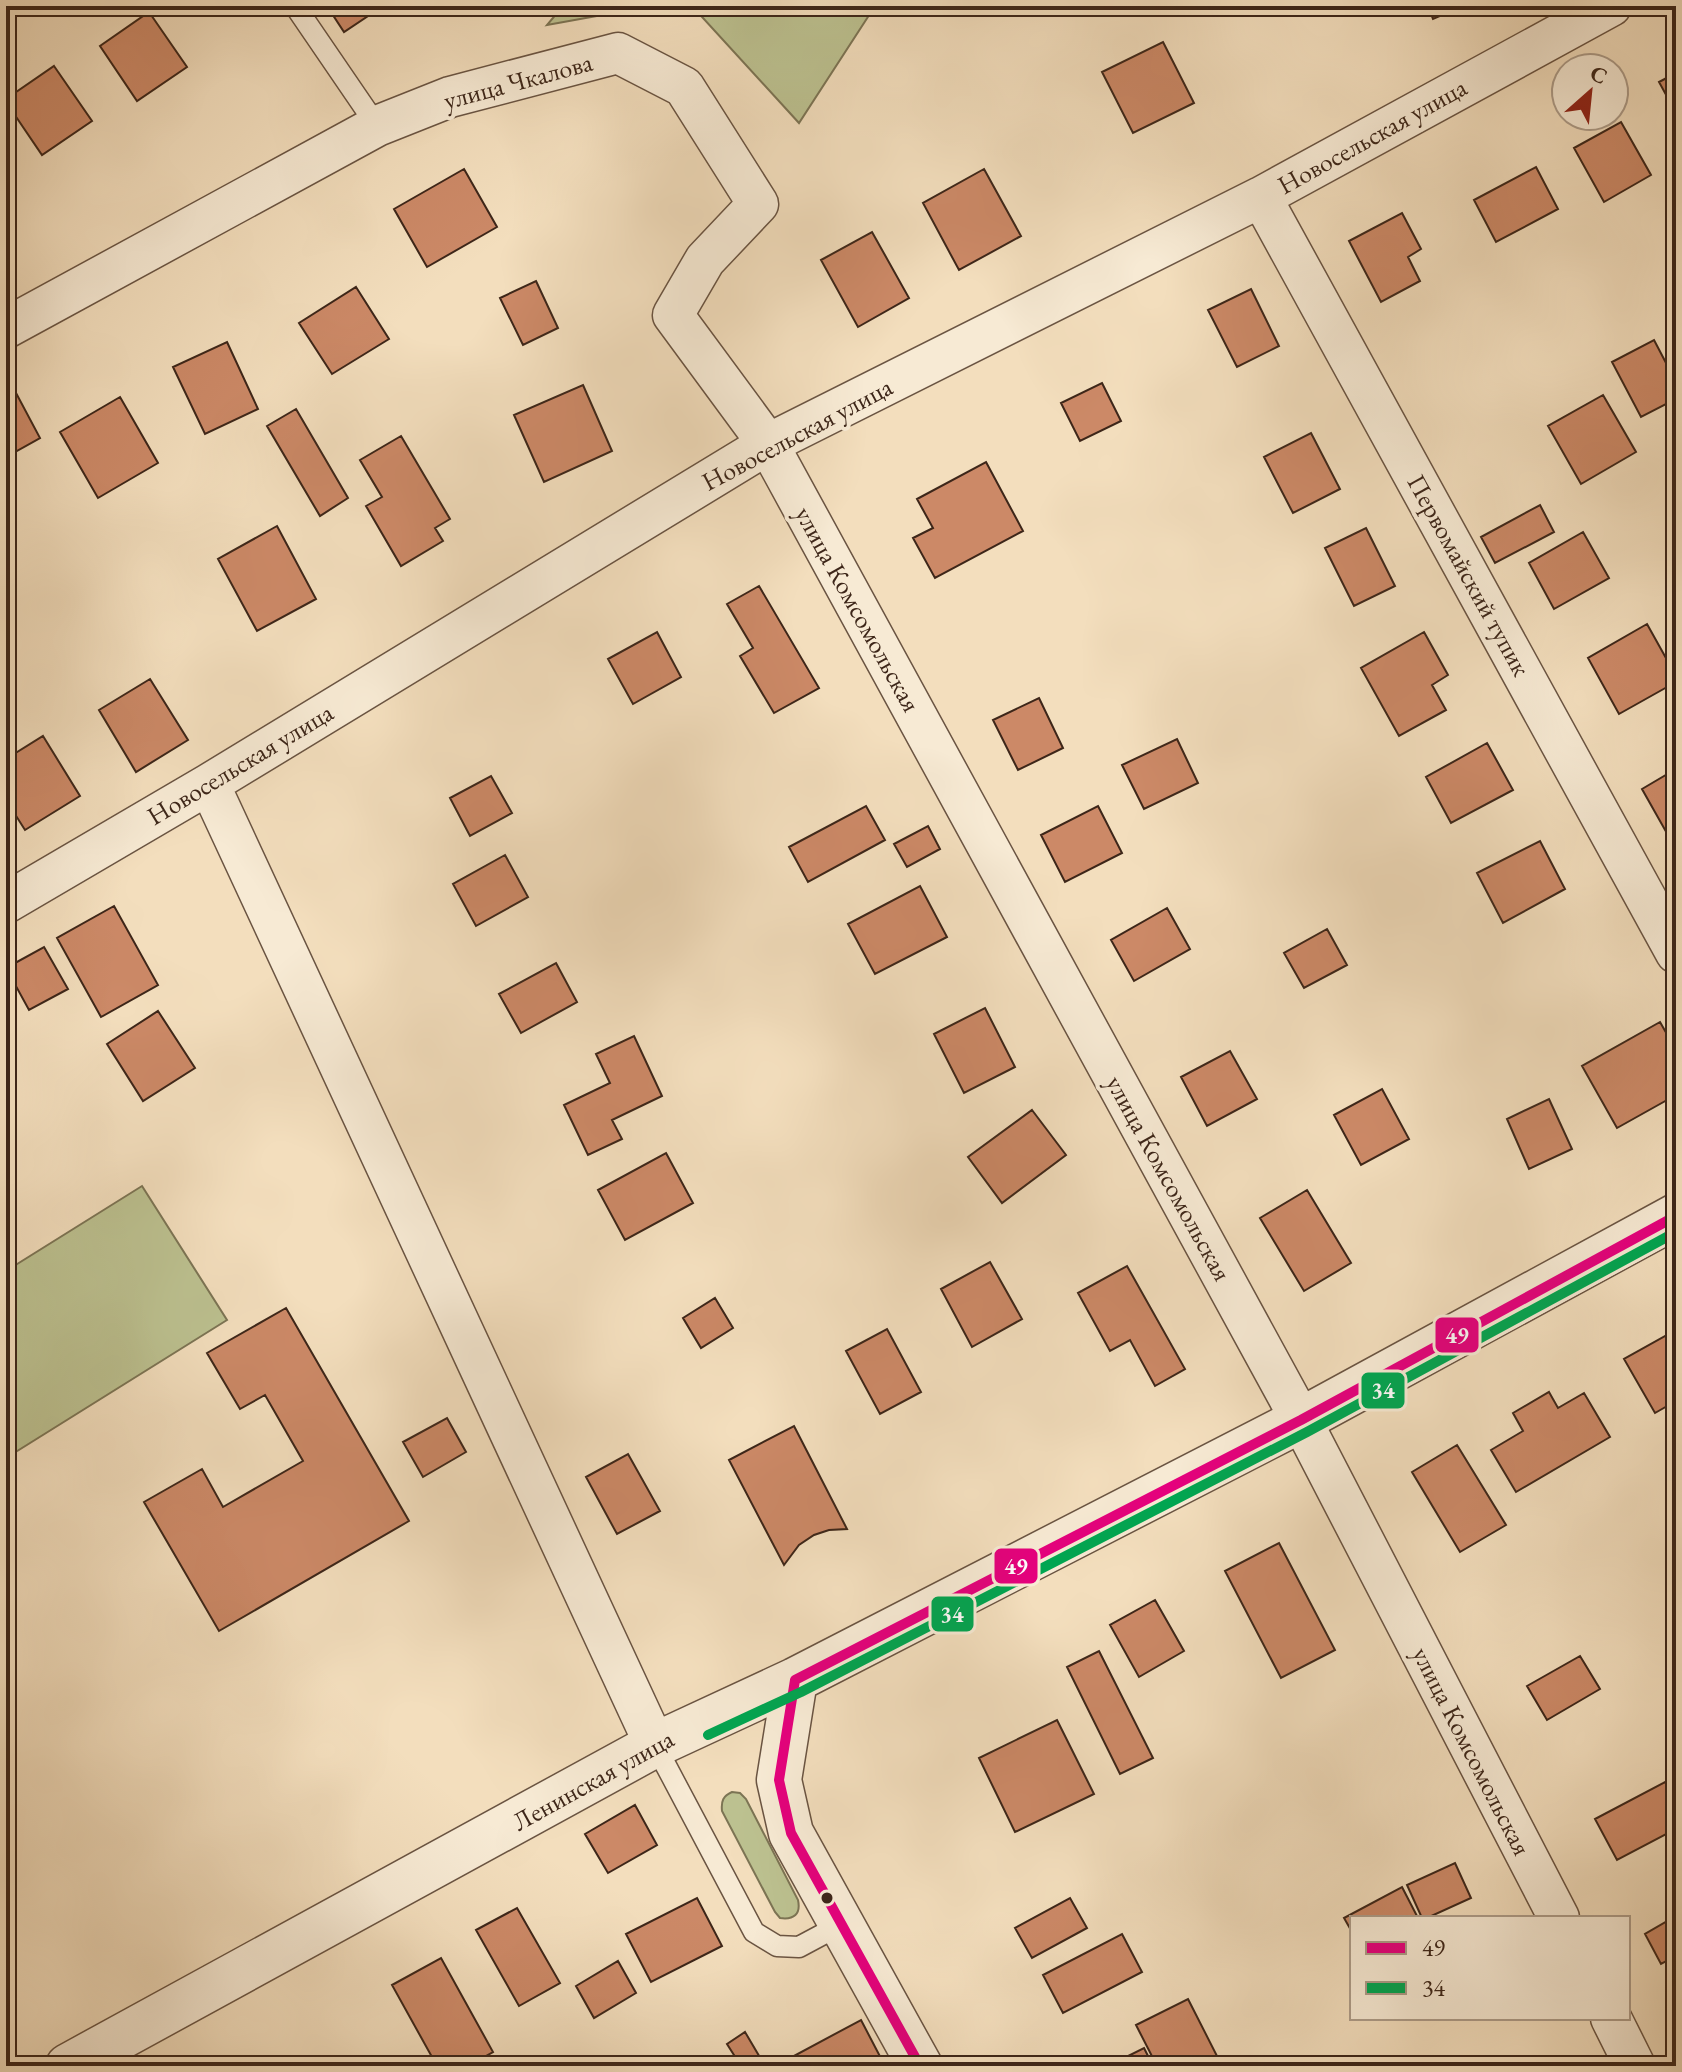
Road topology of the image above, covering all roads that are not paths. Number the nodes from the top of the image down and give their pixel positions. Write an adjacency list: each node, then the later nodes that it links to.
1 (295, 6): 3 (lane)
2 (1611, 6): 4 (street, Новосельская улица)
3 (377, 126): 5 (street, улица Чкалова); 6 (street, улица Чкалова)
4 (1261, 197): 6 (street, Новосельская улица); 9 (street, Первомайский тупик)
5 (6, 328)
6 (768, 444): 7 (street, Новосельская улица); 11 (street, улица Комсомольская)
7 (209, 784): 8 (street, Новосельская улица); 13 (street)
8 (6, 903)
9 (1676, 953)
10 (1676, 1216): 11 (street, Ленинская улица)
11 (1301, 1420): 12 (street, Ленинская улица); 14 (street, улица Комсомольская)
12 (795, 1680): 13 (street, Ленинская улица); 15 (street)
13 (655, 1745): 15 (lane); 17 (street, Ленинская улица)
14 (1558, 1916)
15 (842, 1924): 18 (street)
16 (1612, 2020): 19 (street)
17 (68, 2066)
18 (920, 2066)
19 (1635, 2066)

